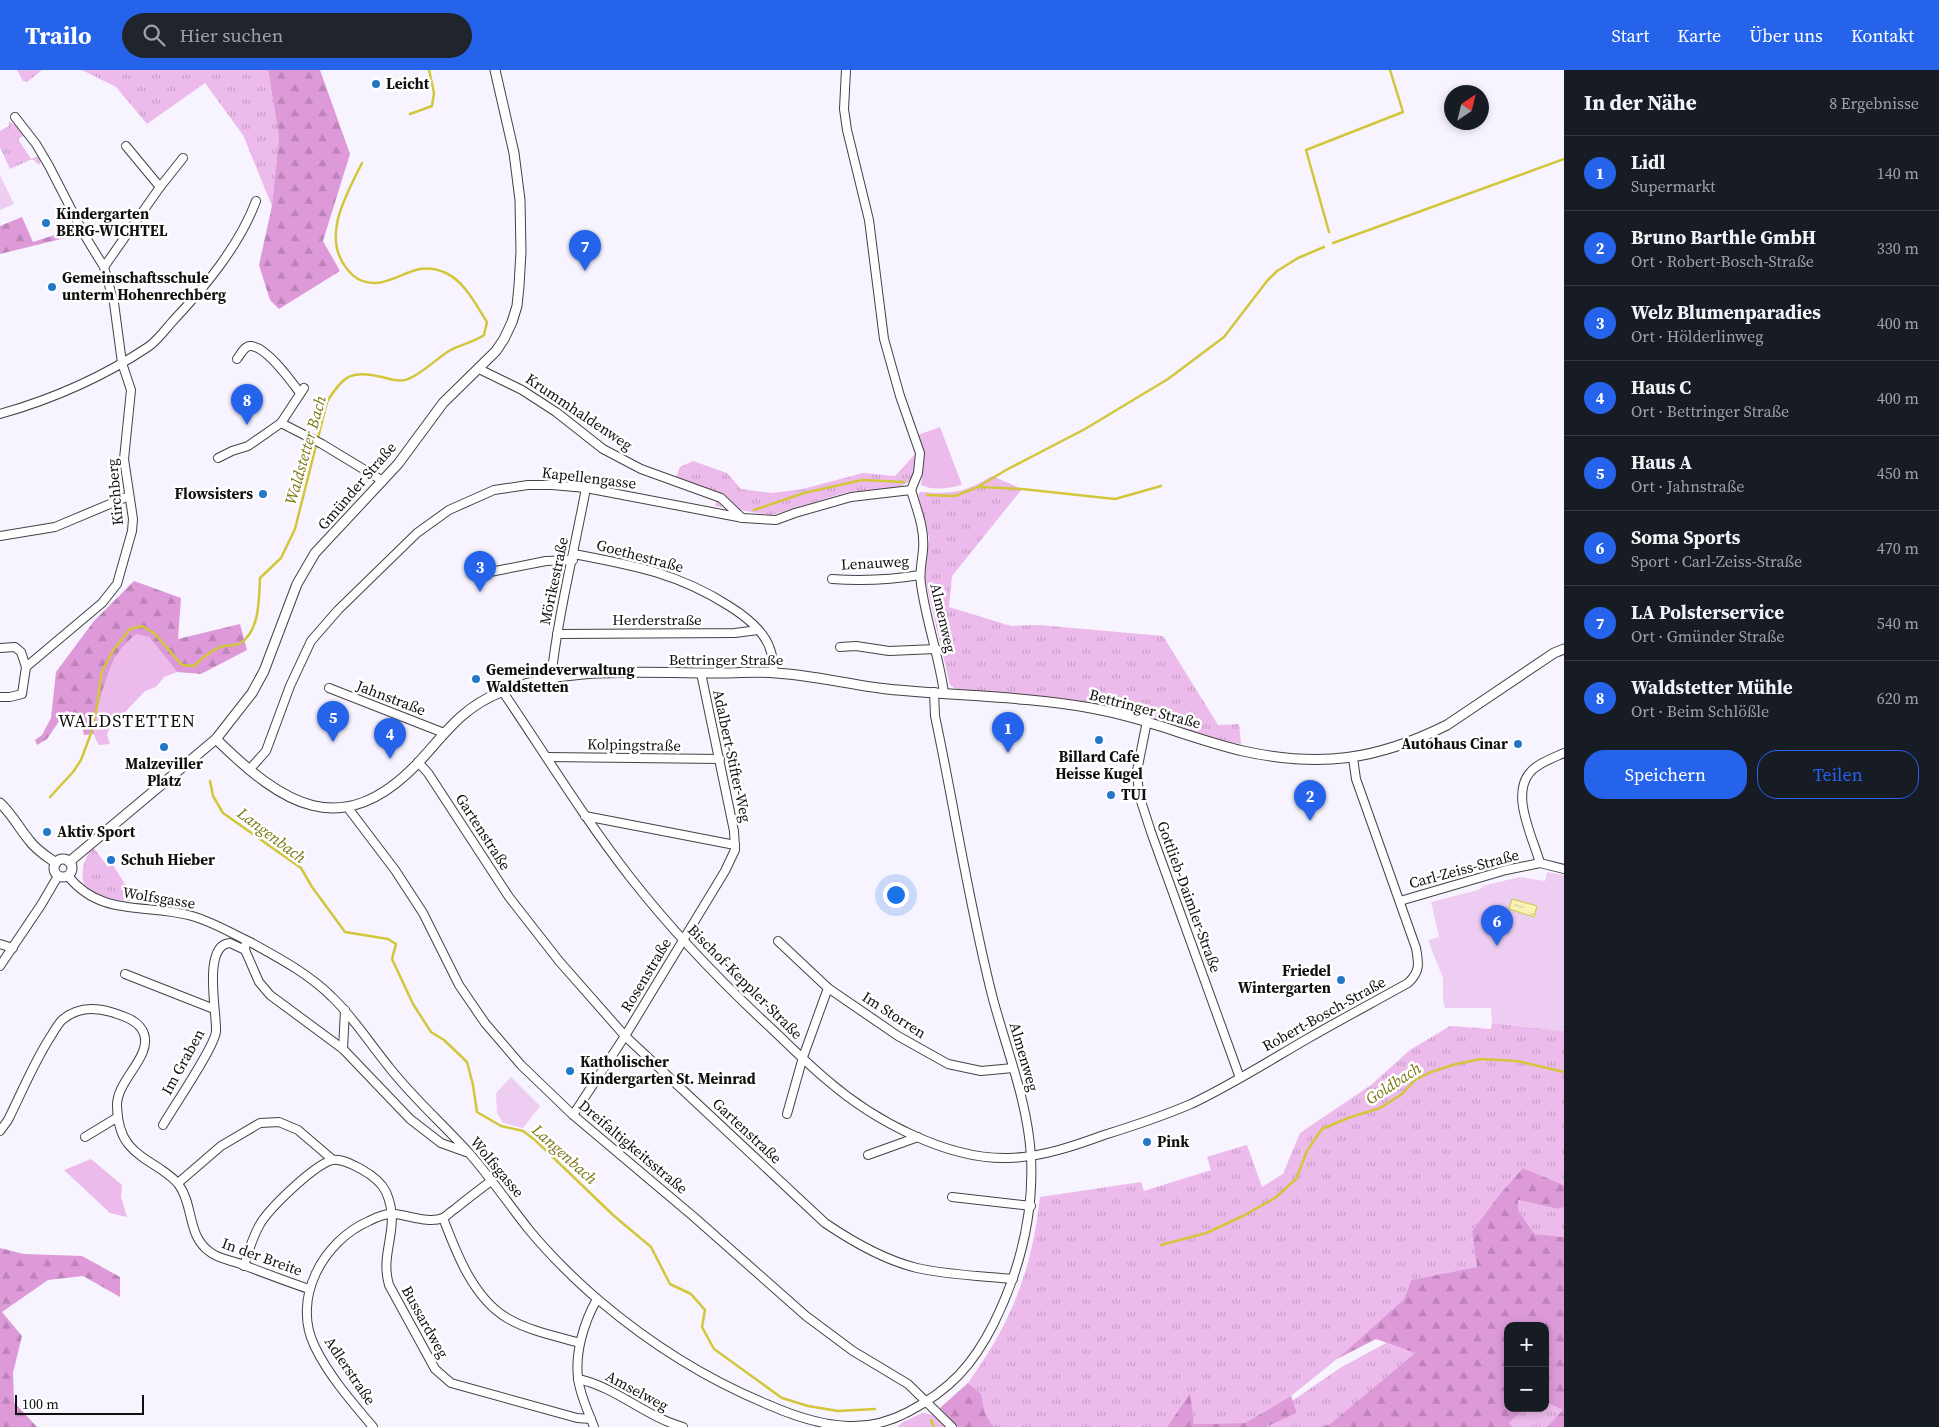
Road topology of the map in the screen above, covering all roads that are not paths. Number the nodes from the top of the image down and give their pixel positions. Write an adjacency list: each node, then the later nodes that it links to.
1 (495, 70): 11 (street, Gmünder Straße)
2 (846, 70): 17 (street)
3 (15, 117): 8 (street, Kirchberg)
4 (126, 146): 6 (street)
5 (183, 158): 6 (street)
6 (160, 187): 8 (street)
7 (256, 201): 10 (street)
8 (104, 267): 10 (street, Kirchberg)
9 (237, 359): 13 (street)
10 (122, 362): 12 (street); 18 (street, Kirchberg)
11 (479, 369): 15 (street, Gmünder Straße); 19 (street, Krummhaldenweg)
12 (0, 414)
13 (281, 423): 14 (street); 15 (street)
14 (218, 458)
15 (383, 481): 42 (street, Gmünder Straße)
16 (586, 488): 19 (street, Kapellengasse); 21 (street, Mörikestraße); 48 (street, Kapellengasse)
17 (910, 490): 19 (street, Kapellengasse); 23 (street, Almenweg)
18 (129, 496): 20 (street); 31 (street, Kirchberg)
19 (742, 518)
20 (0, 536)
21 (573, 557): 22 (street, Goethestraße); 25 (street, Goethestraße); 26 (street, Mörikestraße)
22 (485, 573)
23 (920, 575): 24 (street, Lenauweg); 29 (street, Almenweg)
24 (832, 579)
25 (758, 630): 26 (street, Herderstraße); 32 (street, Goethestraße)
26 (557, 634): 34 (street, Mörikestraße)
27 (840, 647): 29 (street)
28 (0, 648): 31 (street)
29 (936, 649): 38 (street, Almenweg)
30 (1564, 649): 45 (street, Bettringer Straße)
31 (26, 667): 39 (street)
32 (774, 672): 33 (street, Bettringer Straße); 37 (street, Bettringer Straße)
33 (701, 673): 34 (street, Bettringer Straße); 46 (street, Adalbert-Stifter-Weg)
34 (551, 678): 36 (street, Bettringer Straße)
35 (329, 688): 41 (street, Jahnstraße)
36 (503, 692): 41 (street, Bettringer Straße); 44 (street, Bischof-Keppler-Straße)
37 (934, 692): 38 (street, Bettringer Straße); 74 (street, Almenweg)
38 (944, 694): 40 (street, Bettringer Straße)
39 (0, 697)
40 (1147, 721): 45 (street, Bettringer Straße); 75 (street, Gottlieb-Daimler-Straße)
41 (444, 733): 47 (street, Bettringer Straße)
42 (216, 739): 48 (street, Bettringer Straße); 53 (street, Gmünder Straße)
43 (1564, 753): 55 (street)
44 (547, 757): 46 (street, Kolpingstraße); 51 (street, Bischof-Keppler-Straße)
45 (1353, 758): 59 (street, Robert-Bosch-Straße)
46 (720, 760): 52 (street, Adalbert-Stifter-Weg)
47 (418, 762): 50 (street, Bettringer Straße); 71 (street, Gartenstraße)
48 (249, 770): 50 (street, Bettringer Straße)
49 (0, 803): 54 (street)
50 (348, 808): 77 (street, Dreifaltigkeitsstraße)
51 (584, 816): 52 (street); 61 (street, Bischof-Keppler-Straße)
52 (735, 845): 61 (street, Rosenstraße)
53 (69, 862): 54 (street); 58 (street)
54 (56, 863): 57 (street)
55 (1540, 863): 56 (street, Carl-Zeiss-Straße); 59 (street, Carl-Zeiss-Straße)
56 (1564, 869)
57 (58, 876): 58 (street); 64 (street)
58 (68, 876): 60 (street, Wolfsgasse)
59 (1400, 901): 75 (street, Robert-Bosch-Straße)
60 (246, 941): 65 (street); 70 (street, Wolfsgasse)
61 (682, 941): 71 (street, Rosenstraße); 73 (street, Bischof-Keppler-Straße)
62 (778, 941): 68 (street, Im Storren)
63 (0, 944): 64 (street)
64 (13, 948): 66 (street)
65 (245, 950): 69 (street, Im Graben); 72 (street)
66 (0, 966)
67 (125, 974): 69 (street)
68 (828, 988): 73 (street); 74 (street, Im Storren)
69 (214, 1009): 79 (street, Im Graben)
70 (344, 1010): 72 (street); 83 (street, Wolfsgasse)
71 (625, 1036): 77 (street, Rosenstraße); 94 (street, Gartenstraße)
72 (343, 1049): 83 (street)
73 (803, 1057): 76 (street); 82 (street, Bischof-Keppler-Straße)
74 (1013, 1068): 85 (street, Almenweg)
75 (1240, 1078): 85 (street, Robert-Bosch-Straße)
76 (787, 1114)
77 (573, 1115): 99 (street, Dreifaltigkeitsstraße)
78 (118, 1117): 80 (street); 81 (street); 88 (street)
79 (163, 1125)
80 (0, 1131)
81 (85, 1137)
82 (918, 1137): 84 (street); 85 (street, Bischof-Keppler-Straße)
83 (469, 1153): 87 (street, Wolfsgasse)
84 (868, 1155)
85 (1031, 1155): 90 (street, Almenweg)
86 (333, 1160): 88 (street); 91 (street, Bussardweg); 93 (street)
87 (491, 1181): 92 (street); 96 (street, Wolfsgasse)
88 (178, 1183): 93 (street, In der Breite)
89 (952, 1197): 90 (street)
90 (1031, 1206): 94 (street, Almenweg)
91 (392, 1214): 92 (street, Adlerstraße); 95 (street, Adlerstraße); 100 (street, Bussardweg)
92 (443, 1218): 97 (street)
93 (244, 1266): 95 (street, In der Breite)
94 (1013, 1279): 99 (street, Almenweg)
95 (309, 1289): 102 (street, Adlerstraße)
96 (597, 1299): 97 (street); 101 (street, Wolfsgasse)
97 (580, 1343): 98 (street)
98 (578, 1379): 100 (street); 103 (street, Amselweg)
99 (926, 1402): 101 (street, Wolfsgasse); 104 (street, Dreifaltigkeitsstraße)
100 (593, 1423)
101 (885, 1425)
102 (373, 1427)
103 (683, 1427)
104 (952, 1427)

